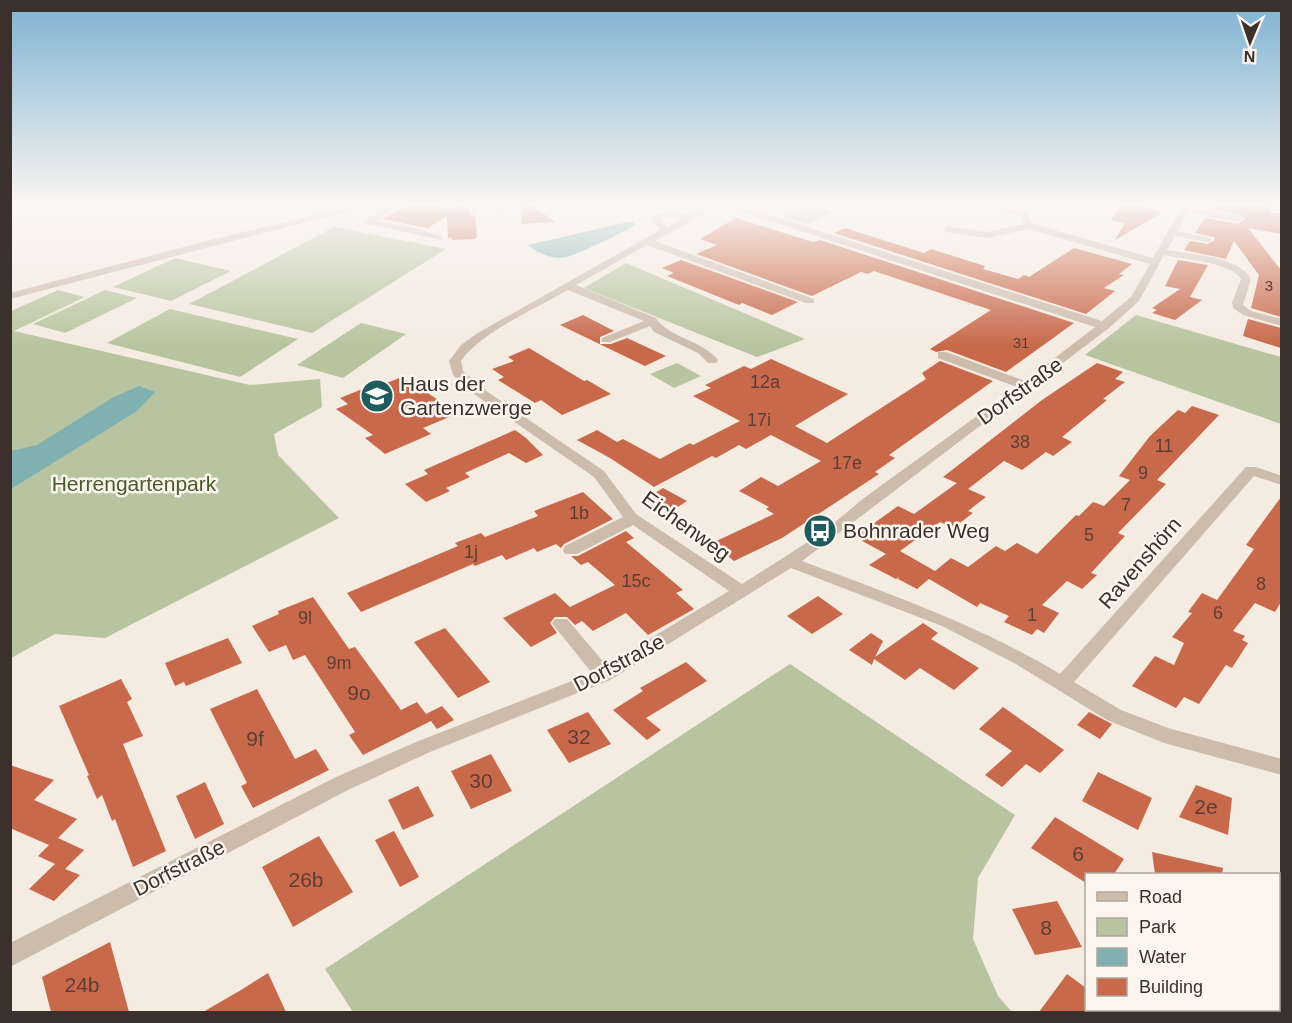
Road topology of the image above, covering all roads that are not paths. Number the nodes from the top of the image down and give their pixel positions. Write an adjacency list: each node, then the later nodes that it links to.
1 (180, 251): 9 (street)
2 (629, 251): 8 (street, Eichenweg)
3 (672, 251): 10 (street)
4 (874, 251): 13 (street)
5 (1133, 251): 7 (street)
6 (1163, 251): 7 (street, Dorfstraße)
7 (1159, 257): 12 (street); 13 (street, Dorfstraße)
8 (568, 286): 11 (street); 19 (street, Eichenweg)
9 (10, 296)
10 (810, 302)
11 (653, 321): 14 (street); 16 (street)
12 (1281, 323)
13 (1105, 326): 17 (street, Dorfstraße)
14 (606, 340)
15 (942, 355): 17 (street)
16 (712, 360)
17 (1026, 386): 21 (street, Dorfstraße)
18 (1281, 480): 25 (street, Ravenshörn)
19 (632, 518): 20 (street); 22 (street, Eichenweg)
20 (571, 550)
21 (790, 562): 22 (street, Dorfstraße); 25 (street)
22 (742, 592): 24 (street, Dorfstraße)
23 (561, 623): 24 (street)
24 (604, 675): 27 (street, Dorfstraße)
25 (1061, 683): 26 (street)
26 (1281, 767)
27 (10, 956)

